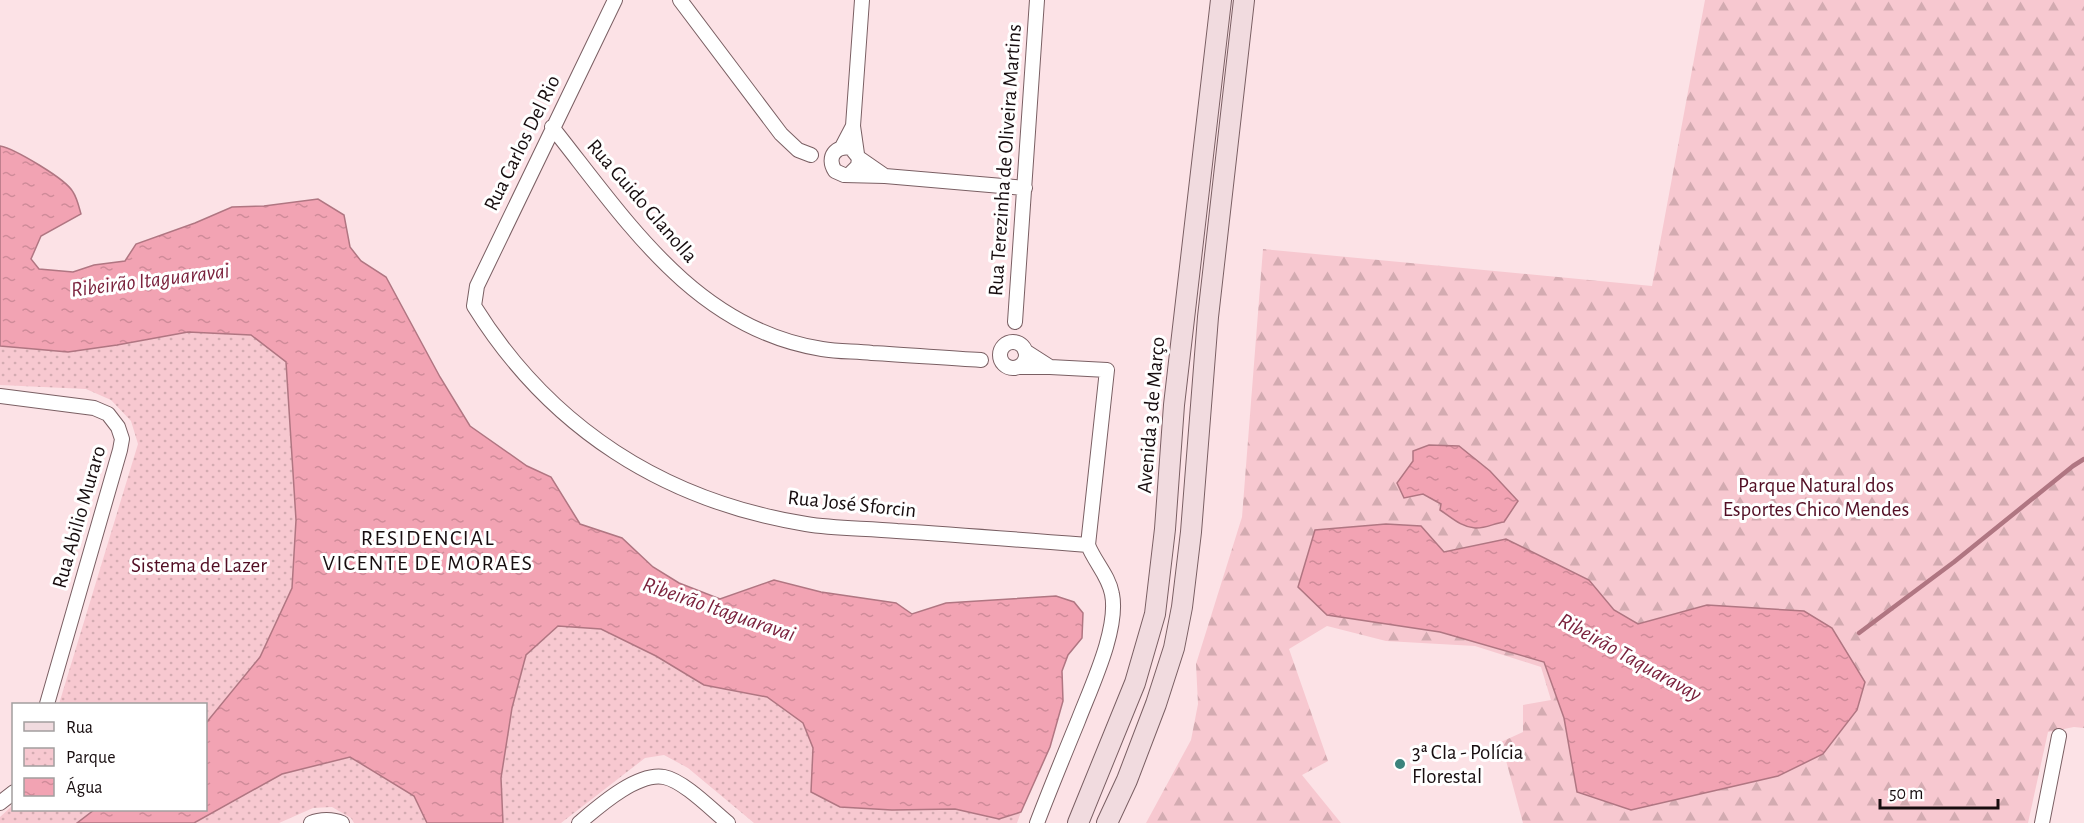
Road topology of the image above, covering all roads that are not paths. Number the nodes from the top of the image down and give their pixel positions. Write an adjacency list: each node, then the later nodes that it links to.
1 (615, 0): 8 (street, Rua Carlos Del Rio)
2 (680, 0): 10 (street)
3 (862, 0): 7 (street)
4 (1037, 0): 15 (street, Rua Terezinha de Oliveira Martins)
5 (1221, 0): 34 (main road, Avenida 3 de Março)
6 (1244, 0): 35 (main road)
7 (853, 126): 9 (street); 11 (street)
8 (552, 127): 16 (street, Rua Carlos Del Rio); 20 (street, Rua Guido Glanolla)
9 (840, 148): 10 (street); 11 (street); 12 (street)
10 (811, 155): 12 (street)
11 (858, 156): 13 (street); 14 (street)
12 (835, 171): 13 (street)
13 (849, 175): 14 (street)
14 (885, 176): 15 (street)
15 (1025, 188): 17 (street, Rua Terezinha de Oliveira Martins)
16 (474, 306): 24 (street, Rua José Sforcin)
17 (1015, 322): 18 (street, Rua Terezinha de Oliveira Martins); 19 (street, Rua Terezinha de Oliveira Martins)
18 (1003, 346): 19 (street); 20 (street); 21 (street)
19 (1024, 348): 21 (street); 22 (street, Rua Guido Glanolla)
20 (981, 360): 21 (street, Rua Guido Glanolla)
21 (1012, 367): 22 (street, Rua Guido Glanolla)
22 (1050, 367): 24 (street, Rua Guido Glanolla)
23 (0, 396): 25 (street, Rua Abilio Muraro)
24 (1088, 545): 33 (street)
25 (48, 703)
26 (2059, 736): 36 (street)
27 (12, 794): 28 (street)
28 (0, 803)
29 (312, 823): 30 (street)
30 (342, 823)
31 (579, 823): 32 (street)
32 (728, 823)
33 (1037, 823)
34 (1078, 823)
35 (1107, 823)
36 (2042, 823)

